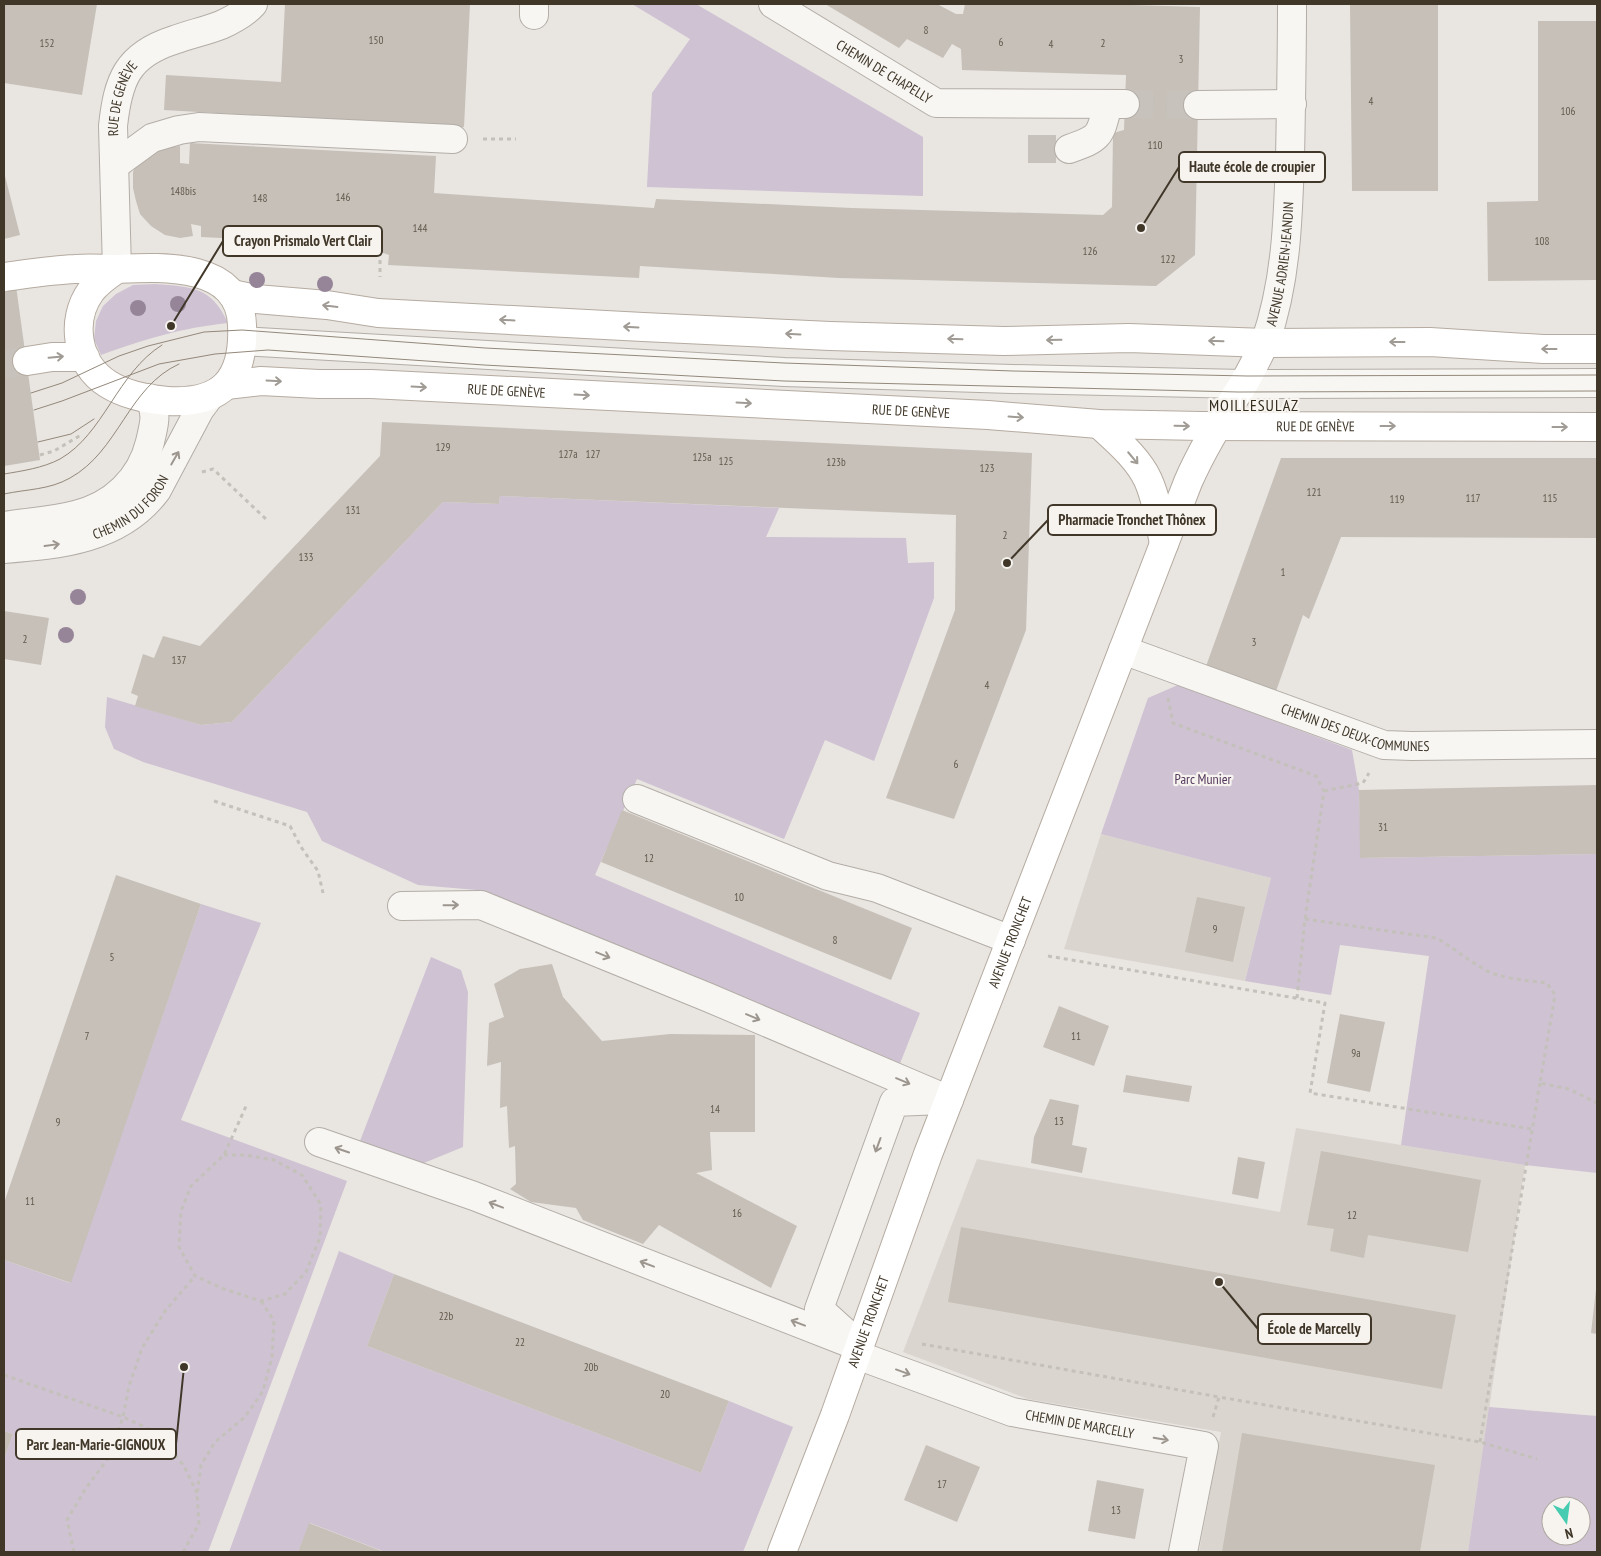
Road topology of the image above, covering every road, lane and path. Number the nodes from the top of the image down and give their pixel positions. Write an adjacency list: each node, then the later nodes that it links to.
1 (253, 4): 8 (street, RUE DE GENÈVE)
2 (773, 4): 7 (street, CHEMIN DE CHAPELLY)
3 (1292, 4): 4 (street, AVENUE ADRIEN-JEANDIN)
4 (1292, 104): 5 (street); 15 (street, AVENUE ADRIEN-JEANDIN)
5 (1198, 105)
6 (453, 139): 8 (street)
7 (1069, 149)
8 (115, 165): 10 (street, RUE DE GENÈVE)
9 (380, 252): 11 (path)
10 (117, 269): 12 (main road); 13 (main road); 17 (main road, RUE DE GENÈVE)
11 (380, 277)
12 (4, 278)
13 (232, 294): 14 (main road); 15 (main road, one-way to 13)
14 (242, 341): 20 (street); 21 (main road)
15 (1265, 343): 16 (main road, one-way to 15); 20 (main road, AVENUE TRONCHET)
16 (1597, 348)
17 (85, 358): 18 (main road, one-way to 17); 22 (main road, RUE DE GENÈVE)
18 (27, 361)
19 (1597, 383): 20 (street)
20 (1243, 384): 24 (main road, AVENUE TRONCHET)
21 (217, 391): 22 (main road, RUE DE GENÈVE); 23 (main road, RUE DE GENÈVE, one-way to 23); 32 (street, CHEMIN DU FORON, one-way to 21)
22 (149, 398): 30 (street, CHEMIN DU FORON)
23 (1099, 424): 24 (main road, RUE DE GENÈVE, one-way to 24); 31 (main road, one-way to 31)
24 (1216, 426): 25 (main road, RUE DE GENÈVE, one-way to 25); 31 (main road, AVENUE TRONCHET)
25 (1597, 427)
26 (81, 435): 27 (path)
27 (40, 455)
28 (194, 473): 29 (path)
29 (266, 520)
30 (4, 526)
31 (1164, 544): 33 (main road, AVENUE TRONCHET)
32 (4, 549)
33 (1124, 650): 34 (street, CHEMIN DES DEUX-COMMUNES); 43 (main road, AVENUE TRONCHET)
34 (1160, 663): 36 (street, CHEMIN DES DEUX-COMMUNES); 37 (path)
35 (1597, 744): 36 (street, CHEMIN DES DEUX-COMMUNES)
36 (1384, 745): 37 (path)
37 (1324, 791): 42 (path)
38 (637, 798): 43 (street)
39 (214, 801): 40 (path)
40 (323, 893)
41 (402, 906): 47 (street, one-way to 47)
42 (1305, 920): 45 (path); 46 (path)
43 (1011, 940): 47 (main road, AVENUE TRONCHET)
44 (1048, 956): 45 (path)
45 (1298, 998): 50 (path)
46 (1540, 1083): 48 (path); 50 (path)
47 (949, 1100): 56 (main road, AVENUE TRONCHET); 56 (street, one-way to 56)
48 (1597, 1103)
49 (247, 1104): 52 (path)
50 (1532, 1129): 60 (path)
51 (319, 1142): 56 (street, CHEMIN DE MARCELLY, one-way to 51)
52 (224, 1155): 53 (path); 54 (path)
53 (195, 1276): 54 (path); 59 (path)
54 (262, 1302): 63 (path)
55 (920, 1344): 58 (path)
56 (859, 1351): 61 (street, CHEMIN DE MARCELLY, one-way to 61); 66 (main road, AVENUE TRONCHET)
57 (4, 1375): 59 (path)
58 (1219, 1398): 60 (path); 61 (path)
59 (124, 1417): 63 (path); 64 (path)
60 (1480, 1442): 62 (path)
61 (1204, 1446): 67 (street)
62 (1537, 1459)
63 (197, 1494): 65 (path)
64 (74, 1552)
65 (183, 1552)
66 (782, 1552)
67 (1183, 1552)

